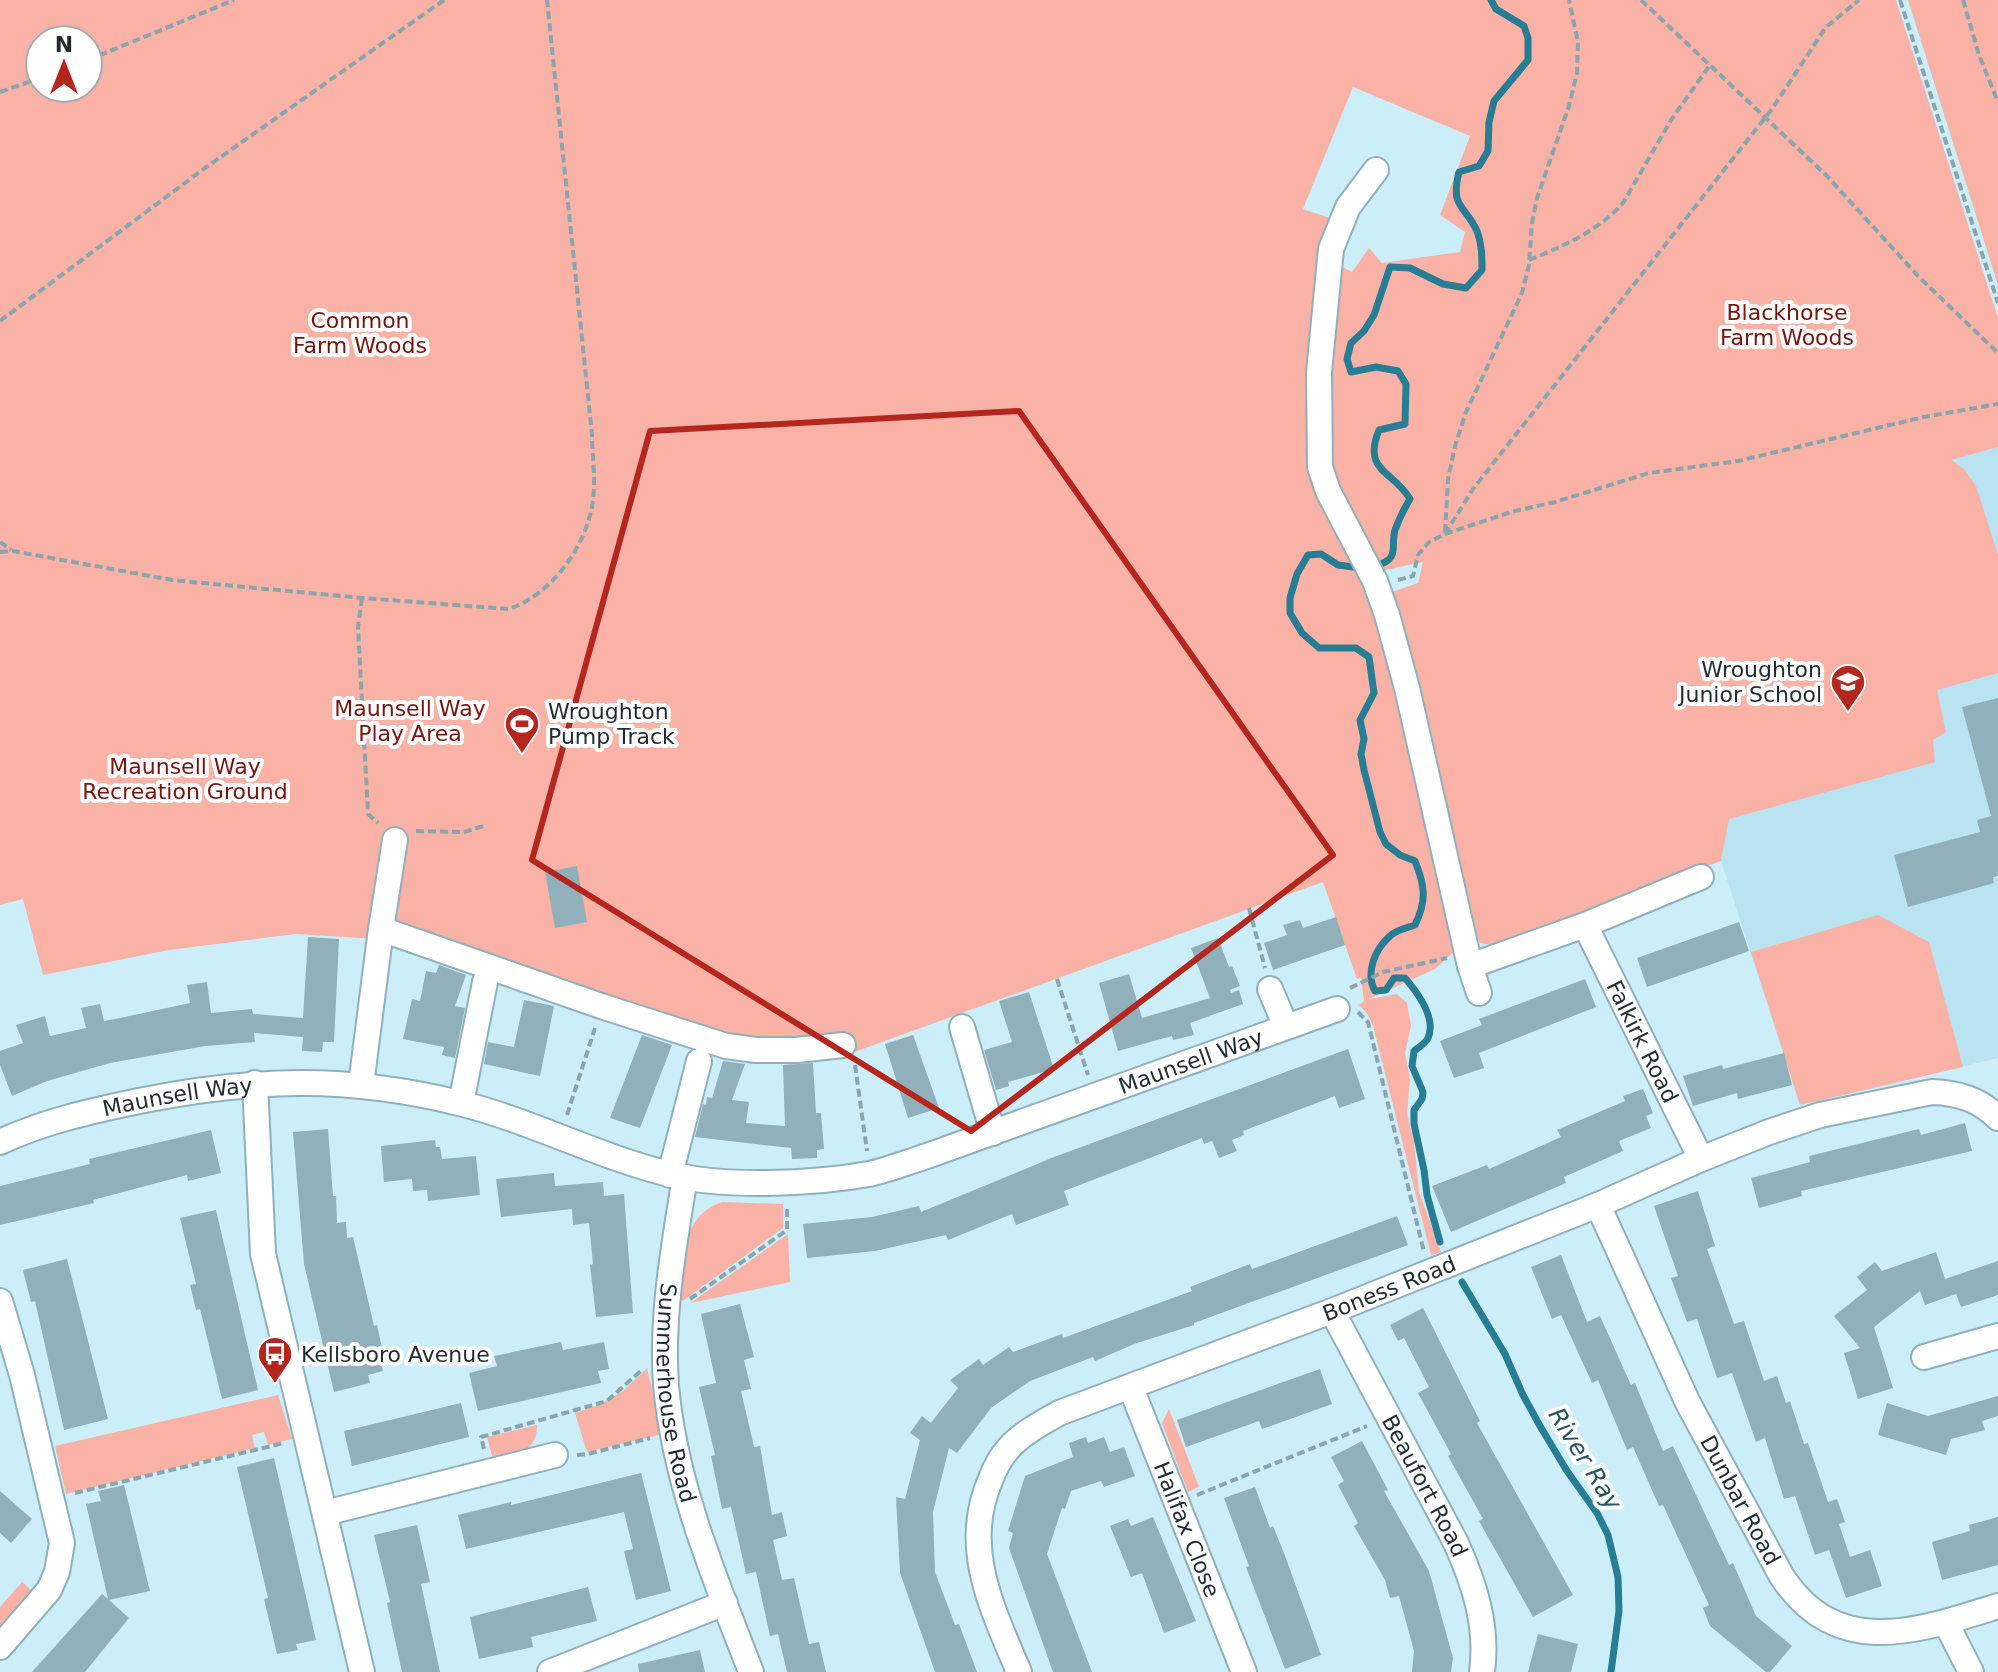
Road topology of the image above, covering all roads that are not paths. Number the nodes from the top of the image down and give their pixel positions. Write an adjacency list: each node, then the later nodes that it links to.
1 (1376, 170): 6 (street)
2 (390, 835): 5 (street)
3 (1701, 877): 4 (street)
4 (1585, 925): 6 (street); 21 (street, Falkirk Road)
5 (380, 934): 13 (street); 16 (street)
6 (1468, 960): 9 (street)
7 (485, 982): 17 (street)
8 (1270, 989): 12 (street, Maunsell Way)
9 (1479, 993)
10 (1337, 1009): 12 (street, Maunsell Way)
11 (962, 1027): 19 (street)
12 (1286, 1027): 19 (street, Maunsell Way)
13 (843, 1045)
14 (699, 1061): 22 (street)
15 (255, 1083): 16 (street, Maunsell Way); 20 (street, Maunsell Way); 30 (street)
16 (361, 1085): 17 (street, Maunsell Way)
17 (461, 1103): 22 (street, Maunsell Way)
18 (1998, 1118): 21 (street, Boness Road)
19 (993, 1133): 22 (street, Maunsell Way)
20 (0, 1142)
21 (1701, 1159): 23 (street, Boness Road)
22 (678, 1176): 31 (street, Summerhouse Road)
23 (1598, 1205): 25 (street, Boness Road); 33 (street, Dunbar Road)
24 (0, 1301): 34 (street)
25 (1332, 1311): 28 (street, Boness Road); 40 (street, Beaufort Road)
26 (1998, 1336): 27 (street)
27 (1924, 1357)
28 (1131, 1388): 38 (street, Boness Road); 39 (street, Halifax Close)
29 (555, 1455): 30 (street)
30 (325, 1513): 35 (street)
31 (725, 1603): 36 (street); 37 (street, Summerhouse Road)
32 (1998, 1606): 33 (street, Dunbar Road)
33 (1946, 1623): 41 (street)
34 (0, 1647)
35 (362, 1672)
36 (550, 1672)
37 (751, 1672)
38 (1019, 1672)
39 (1244, 1672)
40 (1482, 1672)
41 (1971, 1672)

